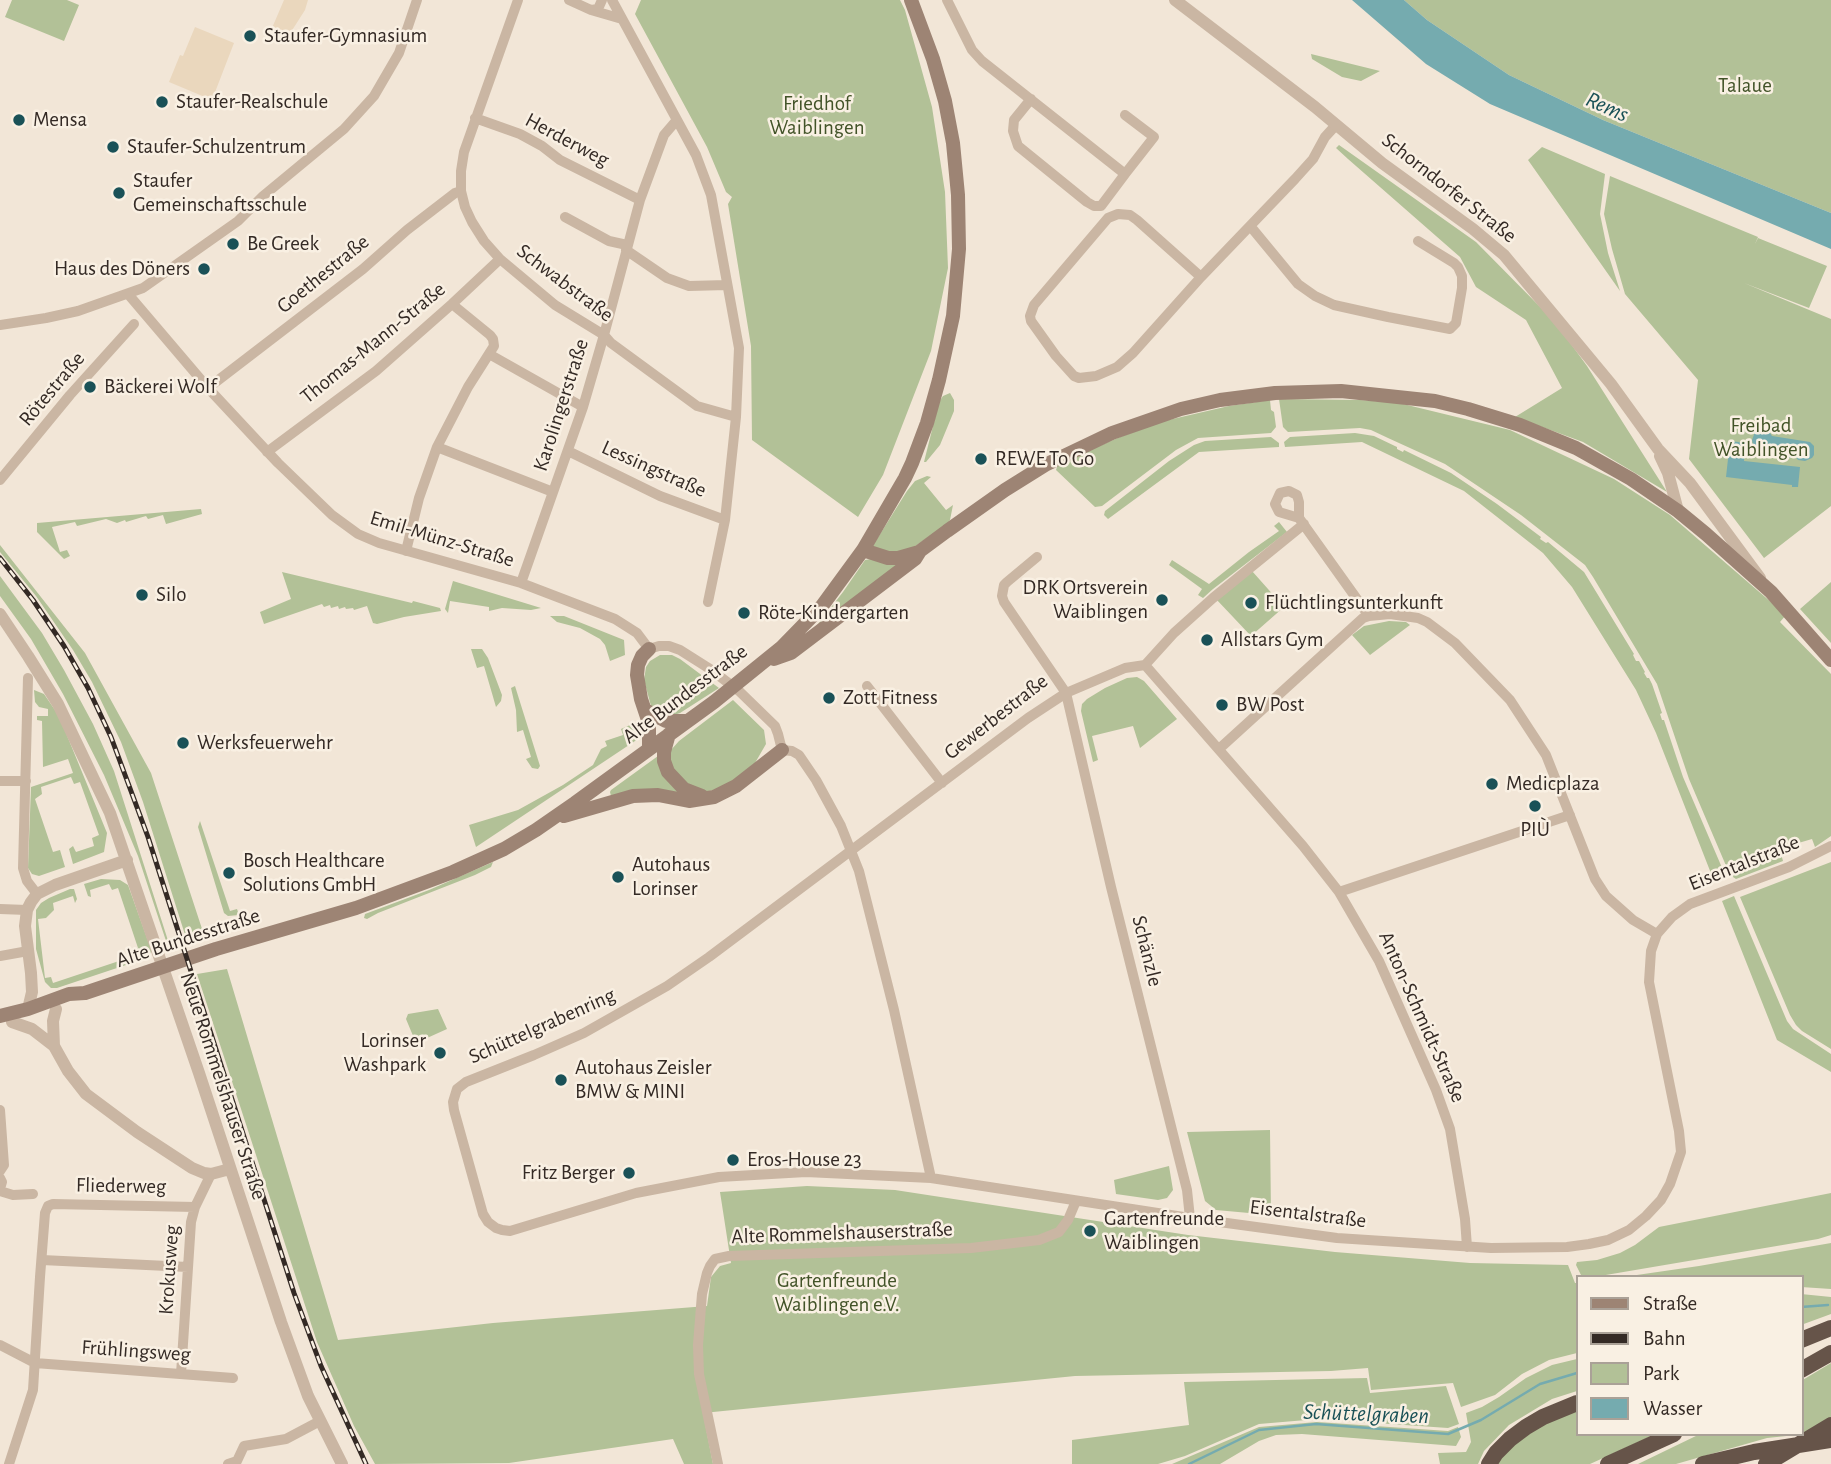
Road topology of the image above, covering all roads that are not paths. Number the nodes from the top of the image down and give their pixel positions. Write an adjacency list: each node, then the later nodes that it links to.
1 (417, 0): 26 (street)
2 (518, 0): 13 (street, Schwabstraße)
3 (569, 0): 9 (street)
4 (601, 0): 9 (street)
5 (612, 0): 10 (street)
6 (911, 0): 43 (main road, Alte Bundesstraße)
7 (947, 0): 11 (street)
8 (1175, 0): 15 (street, Schorndorfer Straße)
9 (592, 10): 10 (street)
10 (622, 19): 14 (street)
11 (1031, 100): 16 (street); 16 (street)
12 (1125, 115): 16 (street)
13 (475, 118): 17 (street, Schwabstraße); 18 (street, Herderweg)
14 (676, 121): 18 (street, Karolingerstraße); 25 (street)
15 (1336, 125): 20 (street); 36 (street, Schorndorfer Straße)
16 (1125, 174)
17 (461, 191): 23 (street, Schwabstraße); 32 (street, Goethestraße)
18 (639, 200): 22 (street, Karolingerstraße)
19 (565, 218): 22 (street)
20 (1251, 227): 21 (street); 24 (street)
21 (1418, 241)
22 (626, 248): 25 (street); 30 (street, Karolingerstraße)
23 (500, 259): 27 (street, Thomas-Mann-Straße); 30 (street, Schwabstraße)
24 (1201, 277): 24 (street)
25 (727, 285): 34 (street)
26 (128, 294): 29 (street); 32 (street, Emil-Münz-Straße)
27 (452, 304): 31 (street); 38 (street, Thomas-Mann-Straße)
28 (134, 324): 39 (street, Rötestraße)
29 (0, 325)
30 (604, 335): 33 (street, Karolingerstraße); 34 (street, Schwabstraße)
31 (489, 354): 33 (street); 35 (street)
32 (208, 388): 38 (street, Emil-Münz-Straße)
33 (583, 407): 37 (street, Karolingerstraße)
34 (736, 417): 42 (street)
35 (437, 447): 40 (street); 44 (street)
36 (1658, 449): 41 (street, Schorndorfer Straße); 48 (street, Schorndorfer Straße)
37 (568, 451): 40 (street, Karolingerstraße); 42 (street, Lessingstraße)
38 (267, 452): 44 (street, Emil-Münz-Straße)
39 (0, 480)
40 (553, 492): 47 (street, Karolingerstraße)
41 (1678, 511): 45 (main road); 48 (main road, Schorndorfer Straße)
42 (724, 520): 49 (street)
43 (863, 550): 45 (main road); 54 (main road, Alte Bundesstraße)
44 (406, 551): 47 (street, Emil-Münz-Straße)
45 (920, 551): 54 (main road)
46 (1037, 557): 58 (street, Gewerbestraße)
47 (521, 583): 52 (street, Emil-Münz-Straße)
48 (1771, 592): 53 (main road, Schorndorfer Straße)
49 (708, 602)
50 (0, 614): 73 (street, Neue Rommelshauser Straße)
51 (1368, 616): 55 (street); 63 (street); 69 (street)
52 (649, 649): 59 (main road); 64 (street)
53 (1831, 660)
54 (762, 663): 60 (main road, Alte Bundesstraße)
55 (1145, 665): 58 (street); 63 (street, Anton-Schmidt-Straße)
56 (28, 678): 66 (street)
57 (867, 686): 67 (street)
58 (1066, 693): 67 (street, Gewerbestraße); 96 (street, Schänzle)
59 (646, 711): 60 (main road); 62 (main road)
60 (687, 721): 61 (main road, Alte Bundesstraße)
61 (669, 734): 62 (main road, Alte Bundesstraße); 68 (main road)
62 (649, 748): 70 (main road, Alte Bundesstraße)
63 (1219, 749): 74 (street, Anton-Schmidt-Straße)
64 (782, 750): 68 (main road); 72 (street)
65 (0, 781): 66 (street)
66 (26, 781): 75 (street)
67 (942, 783): 72 (street, Gewerbestraße)
68 (714, 797): 70 (main road)
69 (1570, 816): 74 (street); 78 (street)
70 (550, 820): 82 (main road, Alte Bundesstraße)
71 (1831, 846): 78 (street, Eisentalstraße)
72 (851, 850): 91 (street); 91 (street, Schüttelgrabenring)
73 (127, 860): 75 (street); 87 (street, Neue Rommelshauser Straße)
74 (1339, 892): 97 (street, Anton-Schmidt-Straße)
75 (37, 894): 77 (street)
76 (0, 909): 77 (street)
77 (27, 910): 79 (street)
78 (1657, 934): 97 (street, Eisentalstraße)
79 (27, 951): 80 (street); 81 (street)
80 (0, 956)
81 (31, 973): 82 (street); 83 (street)
82 (54, 1004): 83 (main road, Alte Bundesstraße); 84 (main road, Alte Bundesstraße); 85 (street)
83 (28, 1009): 84 (main road, Alte Bundesstraße)
84 (4, 1021): 85 (street)
85 (54, 1046): 89 (street)
86 (0, 1110): 88 (street)
87 (230, 1169): 89 (street); 109 (street, Neue Rommelshauser Straße)
88 (0, 1171)
89 (211, 1174): 95 (street, Krokusweg)
90 (0, 1178): 92 (street)
91 (931, 1178): 94 (street, Eisentalstraße)
92 (0, 1190): 93 (street)
93 (33, 1194)
94 (1076, 1201): 96 (street, Eisentalstraße); 117 (street, Alte Rommelshauserstraße)
95 (194, 1207): 98 (street, Fliederweg); 99 (street, Krokusweg)
96 (1190, 1218): 97 (street, Eisentalstraße)
97 (1467, 1247)
98 (44, 1260): 99 (street); 104 (street)
99 (188, 1267): 106 (street, Krokusweg)
100 (1831, 1328): 101 (highway)
101 (1803, 1339)
102 (0, 1345): 104 (street)
103 (1831, 1353): 105 (highway)
104 (35, 1363): 106 (street, Frühlingsweg); 114 (street)
105 (1803, 1369)
106 (181, 1374): 107 (street, Frühlingsweg)
107 (233, 1378)
108 (1576, 1403): 118 (highway)
109 (320, 1421): 115 (street); 116 (street, Neue Rommelshauser Straße)
110 (1831, 1425): 120 (highway)
111 (1670, 1436): 119 (highway)
112 (1831, 1440): 113 (highway)
113 (1709, 1462)
114 (9, 1464)
115 (228, 1464)
116 (342, 1464)
117 (718, 1464)
118 (1489, 1464)
119 (1608, 1464)
120 (1766, 1464)

